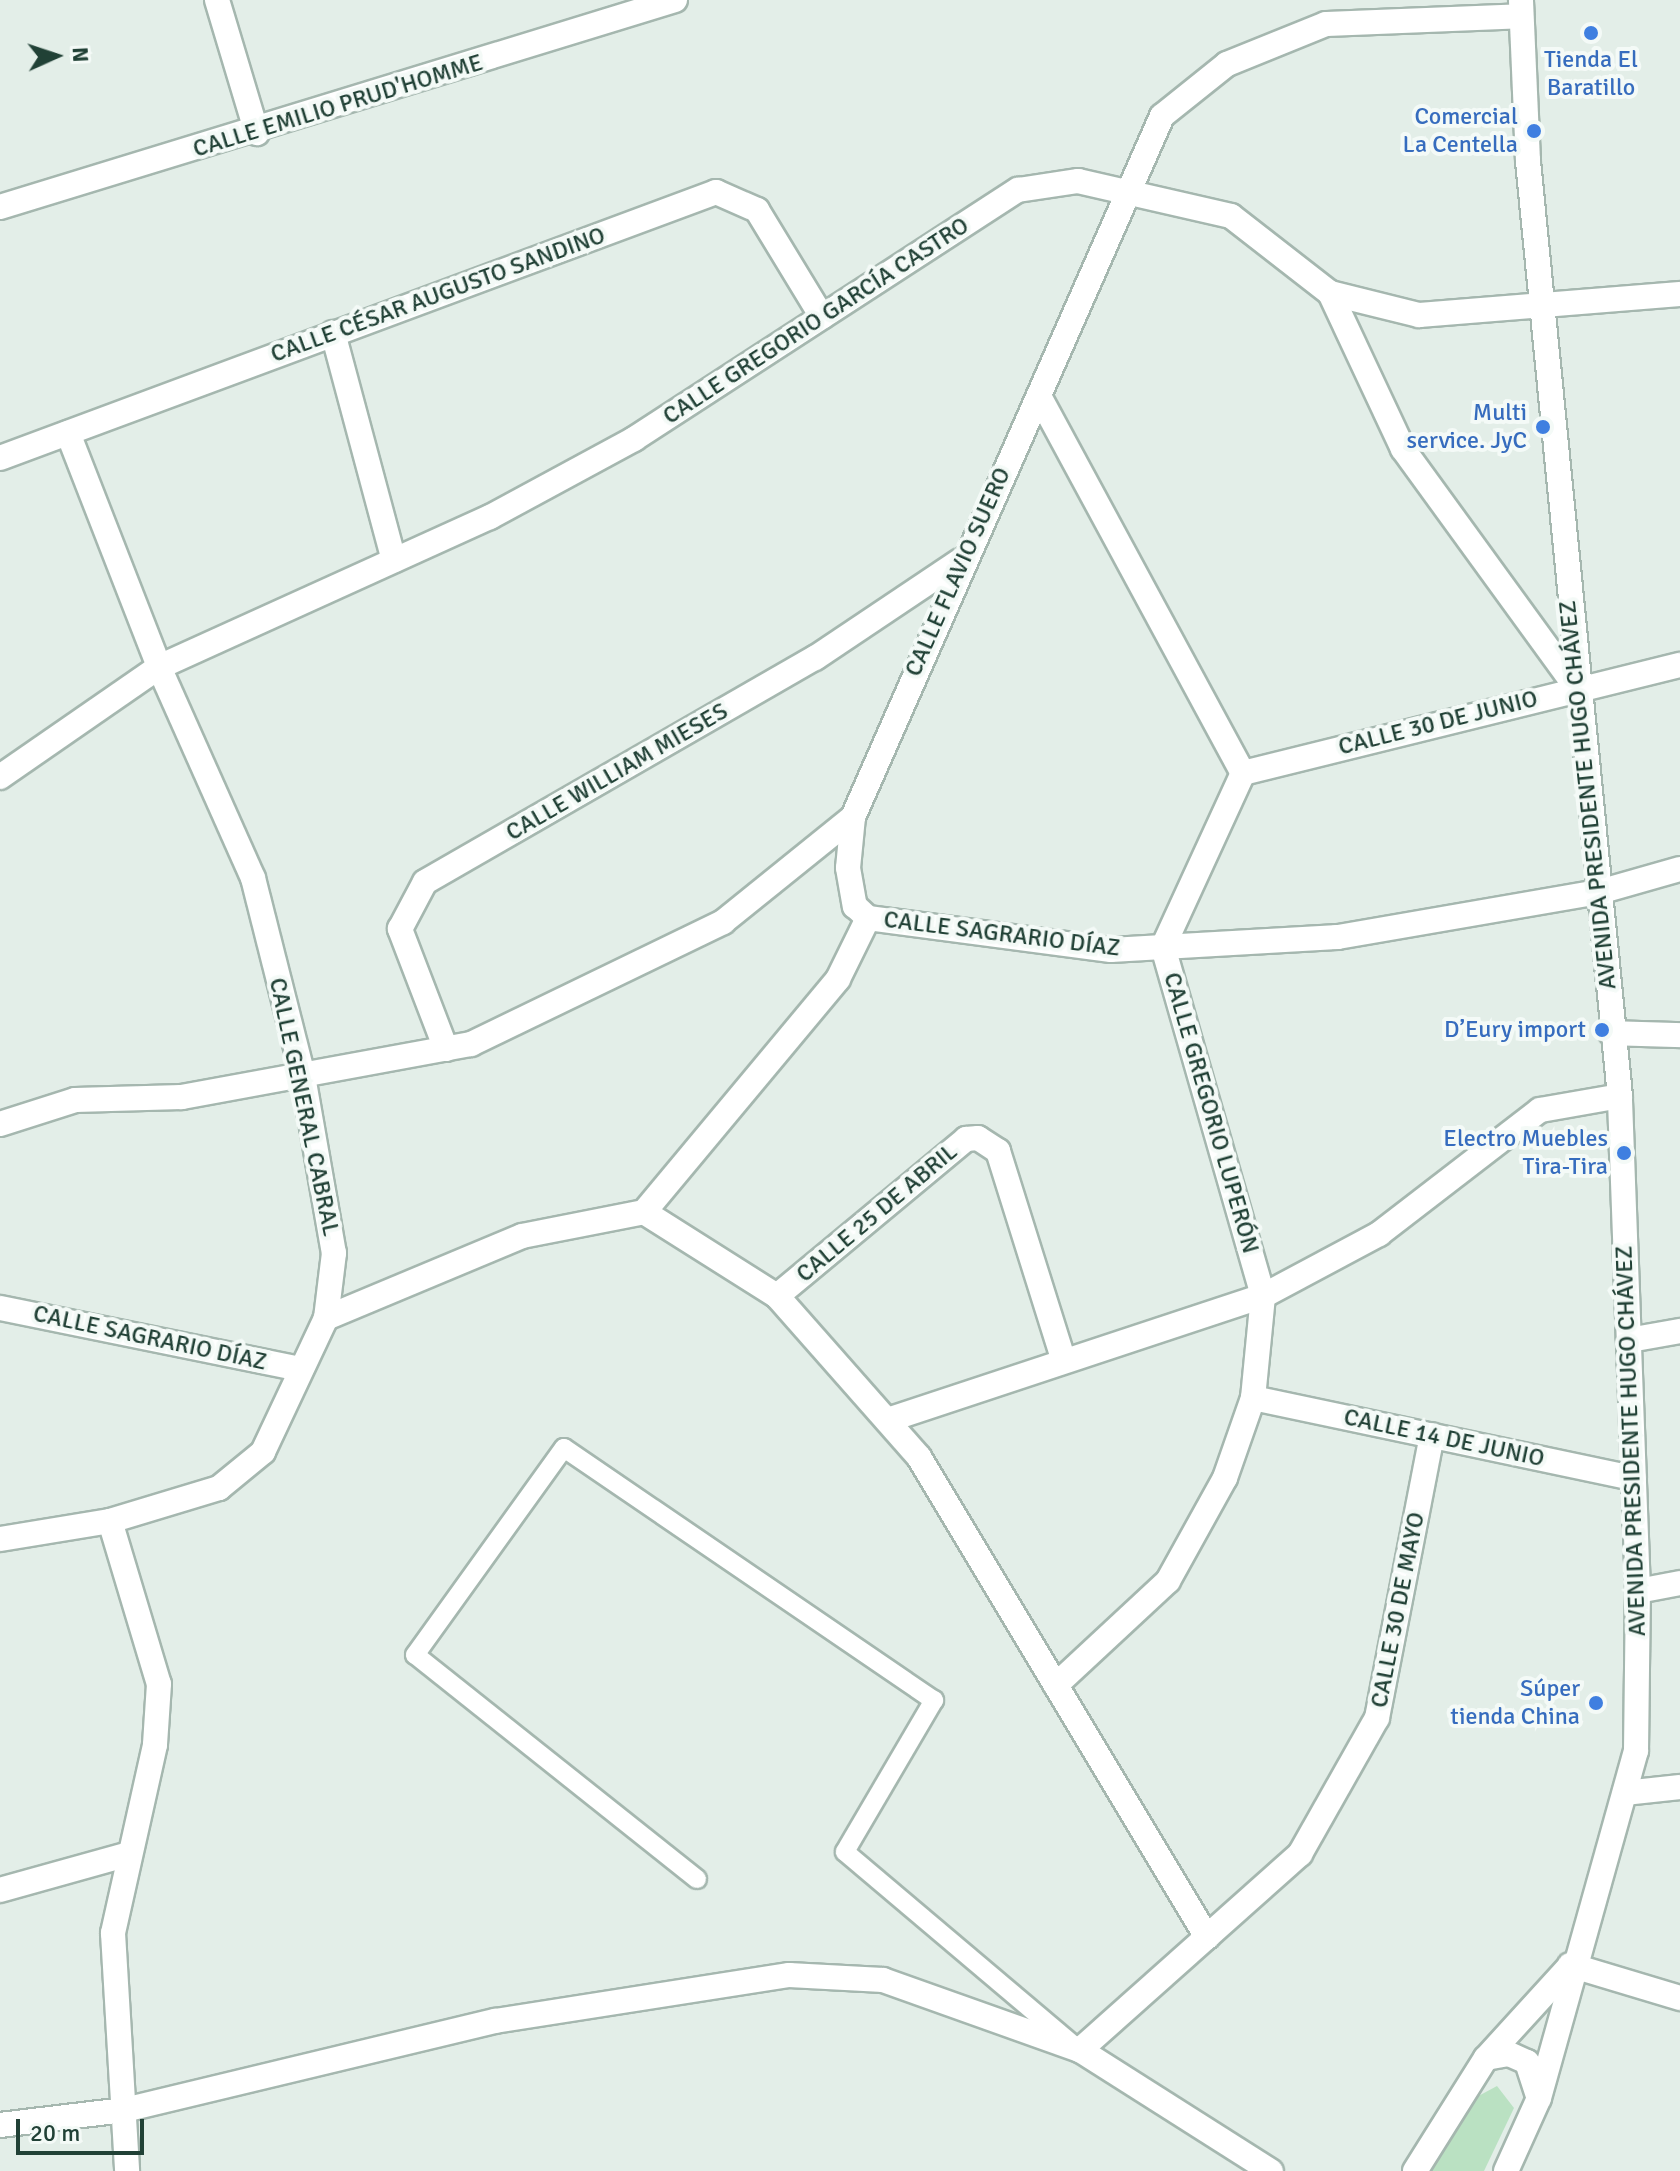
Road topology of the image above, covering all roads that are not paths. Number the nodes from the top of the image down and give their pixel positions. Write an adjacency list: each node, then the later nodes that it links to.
1 (217, 0): 4 (street)
2 (675, 0): 4 (street, CALLE EMILIO PRUD'HOMME)
3 (1521, 8): 5 (street, CALLE FLAVIO SUERO); 9 (street, AVENIDA PRESIDENTE HUGO CHÁVEZ)
4 (257, 133): 6 (street, CALLE EMILIO PRUD'HOMME)
5 (1129, 193): 7 (street, CALLE GREGORIO GARCÍA CASTRO); 10 (street, CALLE GREGORIO GARCÍA CASTRO); 12 (street, CALLE FLAVIO SUERO)
6 (0, 207)
7 (1330, 293): 9 (street, CALLE GREGORIO GARCÍA CASTRO); 19 (street)
8 (1680, 294): 9 (street, CALLE GREGORIO GARCÍA CASTRO)
9 (1542, 303): 19 (street, AVENIDA PRESIDENTE HUGO CHÁVEZ)
10 (822, 317): 11 (street, CALLE CÉSAR AUGUSTO SANDINO); 15 (street, CALLE GREGORIO GARCÍA CASTRO)
11 (333, 333): 13 (street, CALLE CÉSAR AUGUSTO SANDINO); 15 (street)
12 (1039, 396): 16 (street, CALLE FLAVIO SUERO); 20 (street)
13 (68, 433): 14 (street, CALLE CÉSAR AUGUSTO SANDINO); 18 (street, CALLE GENERAL CABRAL)
14 (0, 458)
15 (394, 560): 18 (street, CALLE GREGORIO GARCÍA CASTRO)
16 (960, 561): 22 (street, CALLE FLAVIO SUERO); 29 (street, CALLE WILLIAM MIESES)
17 (1680, 665): 19 (street, CALLE 30 DE JUNIO)
18 (159, 667): 21 (street, CALLE GREGORIO GARCÍA CASTRO); 30 (street, CALLE GENERAL CABRAL)
19 (1576, 687): 20 (street, CALLE 30 DE JUNIO); 24 (street, AVENIDA PRESIDENTE HUGO CHÁVEZ)
20 (1243, 773): 26 (street, CALLE GREGORIO LUPERÓN)
21 (0, 777)
22 (853, 817): 25 (street); 29 (street, CALLE FLAVIO SUERO)
23 (1680, 869): 24 (street, CALLE SAGRARIO DÍAZ)
24 (1599, 892): 26 (street, CALLE SAGRARIO DÍAZ); 27 (street, AVENIDA PRESIDENTE HUGO CHÁVEZ)
25 (868, 918): 26 (street, CALLE SAGRARIO DÍAZ); 33 (street, CALLE SAGRARIO DÍAZ)
26 (1163, 947): 35 (street, CALLE GREGORIO LUPERÓN)
27 (1611, 1033): 28 (street); 31 (street, AVENIDA PRESIDENTE HUGO CHÁVEZ)
28 (1680, 1035)
29 (446, 1049): 30 (street, CALLE FLAVIO SUERO)
30 (303, 1076): 32 (street, CALLE FLAVIO SUERO); 37 (street, CALLE GENERAL CABRAL)
31 (1620, 1096): 35 (street); 39 (street, AVENIDA PRESIDENTE HUGO CHÁVEZ)
32 (0, 1124)
33 (644, 1212): 34 (street); 37 (street)
34 (777, 1296): 40 (street, CALLE 25 DE ABRIL); 43 (street)
35 (1263, 1296): 40 (street); 42 (street, CALLE GREGORIO LUPERÓN)
36 (0, 1308): 41 (street, CALLE SAGRARIO DÍAZ)
37 (326, 1318): 41 (street, CALLE GENERAL CABRAL)
38 (1680, 1331): 39 (street)
39 (1629, 1340): 45 (street, AVENIDA PRESIDENTE HUGO CHÁVEZ)
40 (1063, 1359): 43 (street)
41 (301, 1369): 46 (street, CALLE GENERAL CABRAL)
42 (1253, 1398): 44 (street, CALLE 14 DE JUNIO); 50 (street, CALLE GREGORIO LUPERÓN)
43 (888, 1420): 50 (street)
44 (1432, 1435): 45 (street, CALLE 14 DE JUNIO); 56 (street, CALLE 30 DE MAYO)
45 (1634, 1478): 49 (street, AVENIDA PRESIDENTE HUGO CHÁVEZ)
46 (110, 1521): 47 (street, CALLE GENERAL CABRAL); 53 (street)
47 (0, 1539)
48 (1680, 1583): 49 (street)
49 (1638, 1591): 52 (street, AVENIDA PRESIDENTE HUGO CHÁVEZ)
50 (1056, 1685): 56 (street)
51 (1680, 1787): 52 (street)
52 (1625, 1793): 57 (street, AVENIDA PRESIDENTE HUGO CHÁVEZ)
53 (129, 1854): 55 (street); 62 (street)
54 (697, 1879): 59 (lane)
55 (0, 1890)
56 (1207, 1937): 59 (street, CALLE 30 DE MAYO)
57 (1570, 1965): 58 (street); 60 (street, AVENIDA PRESIDENTE HUGO CHÁVEZ); 61 (street, AVENIDA PRESIDENTE HUGO CHÁVEZ)
58 (1680, 1998)
59 (1080, 2050): 62 (street); 65 (street)
60 (1486, 2058): 61 (street); 66 (street, AVENIDA PRESIDENTE HUGO CHÁVEZ)
61 (1539, 2098): 67 (street, AVENIDA PRESIDENTE HUGO CHÁVEZ)
62 (124, 2110): 63 (street); 64 (street)
63 (0, 2125)
64 (127, 2171)
65 (1271, 2171)
66 (1415, 2171)
67 (1506, 2171)

